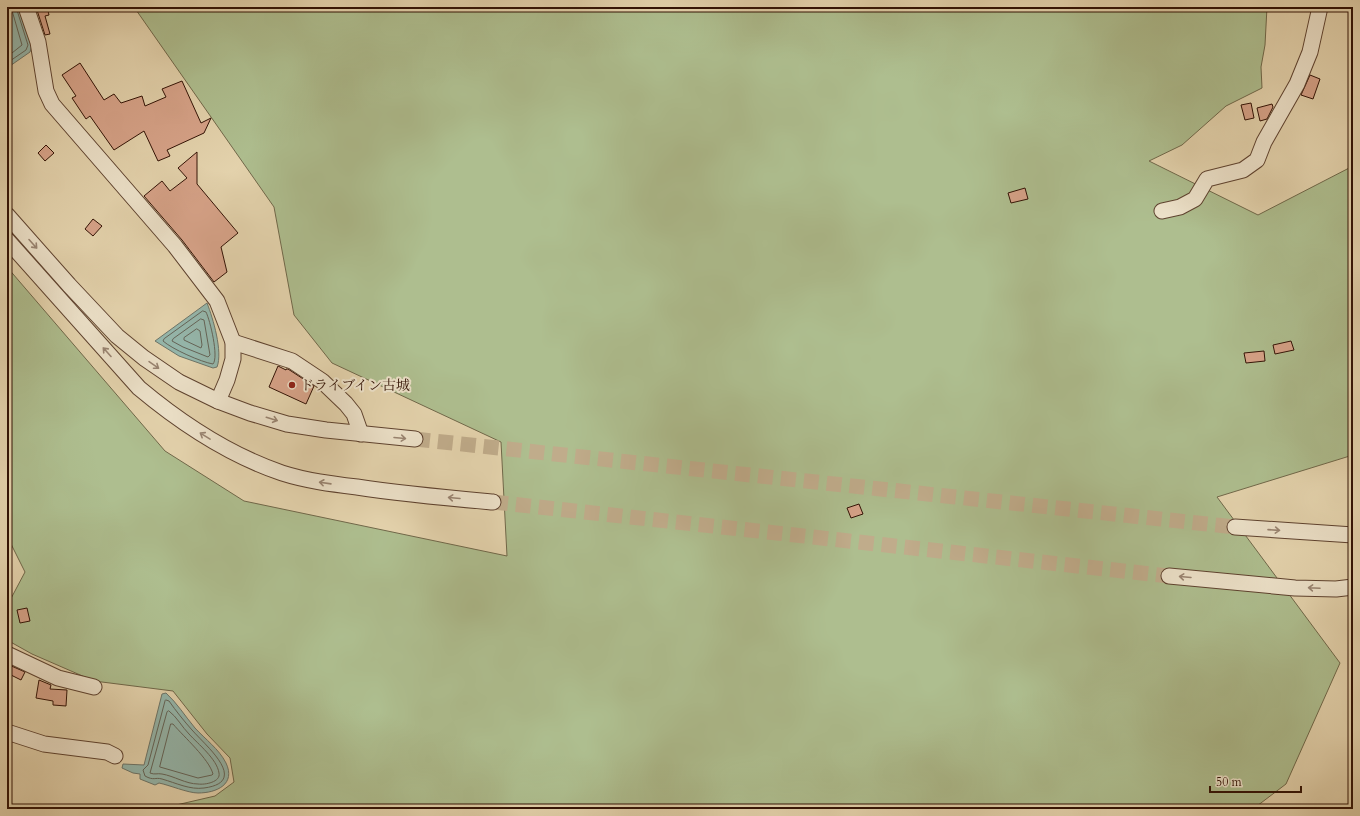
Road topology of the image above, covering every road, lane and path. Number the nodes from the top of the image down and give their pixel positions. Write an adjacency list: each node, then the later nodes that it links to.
1 (26, 7): 6 (street)
2 (1320, 7): 3 (street)
3 (1162, 211)
4 (7, 215): 7 (street, one-way to 7)
5 (7, 240): 10 (street, one-way to 5)
6 (233, 342): 7 (street); 8 (street)
7 (218, 401): 8 (street, one-way to 8)
8 (361, 434): 9 (street, one-way to 9)
9 (415, 440)
10 (493, 502)
11 (1235, 527): 12 (street, one-way to 12)
12 (1353, 535)
13 (1169, 576): 14 (street, one-way to 13)
14 (1353, 588)
15 (7, 654): 16 (street)
16 (94, 687)
17 (7, 732): 18 (street)
18 (115, 756)

